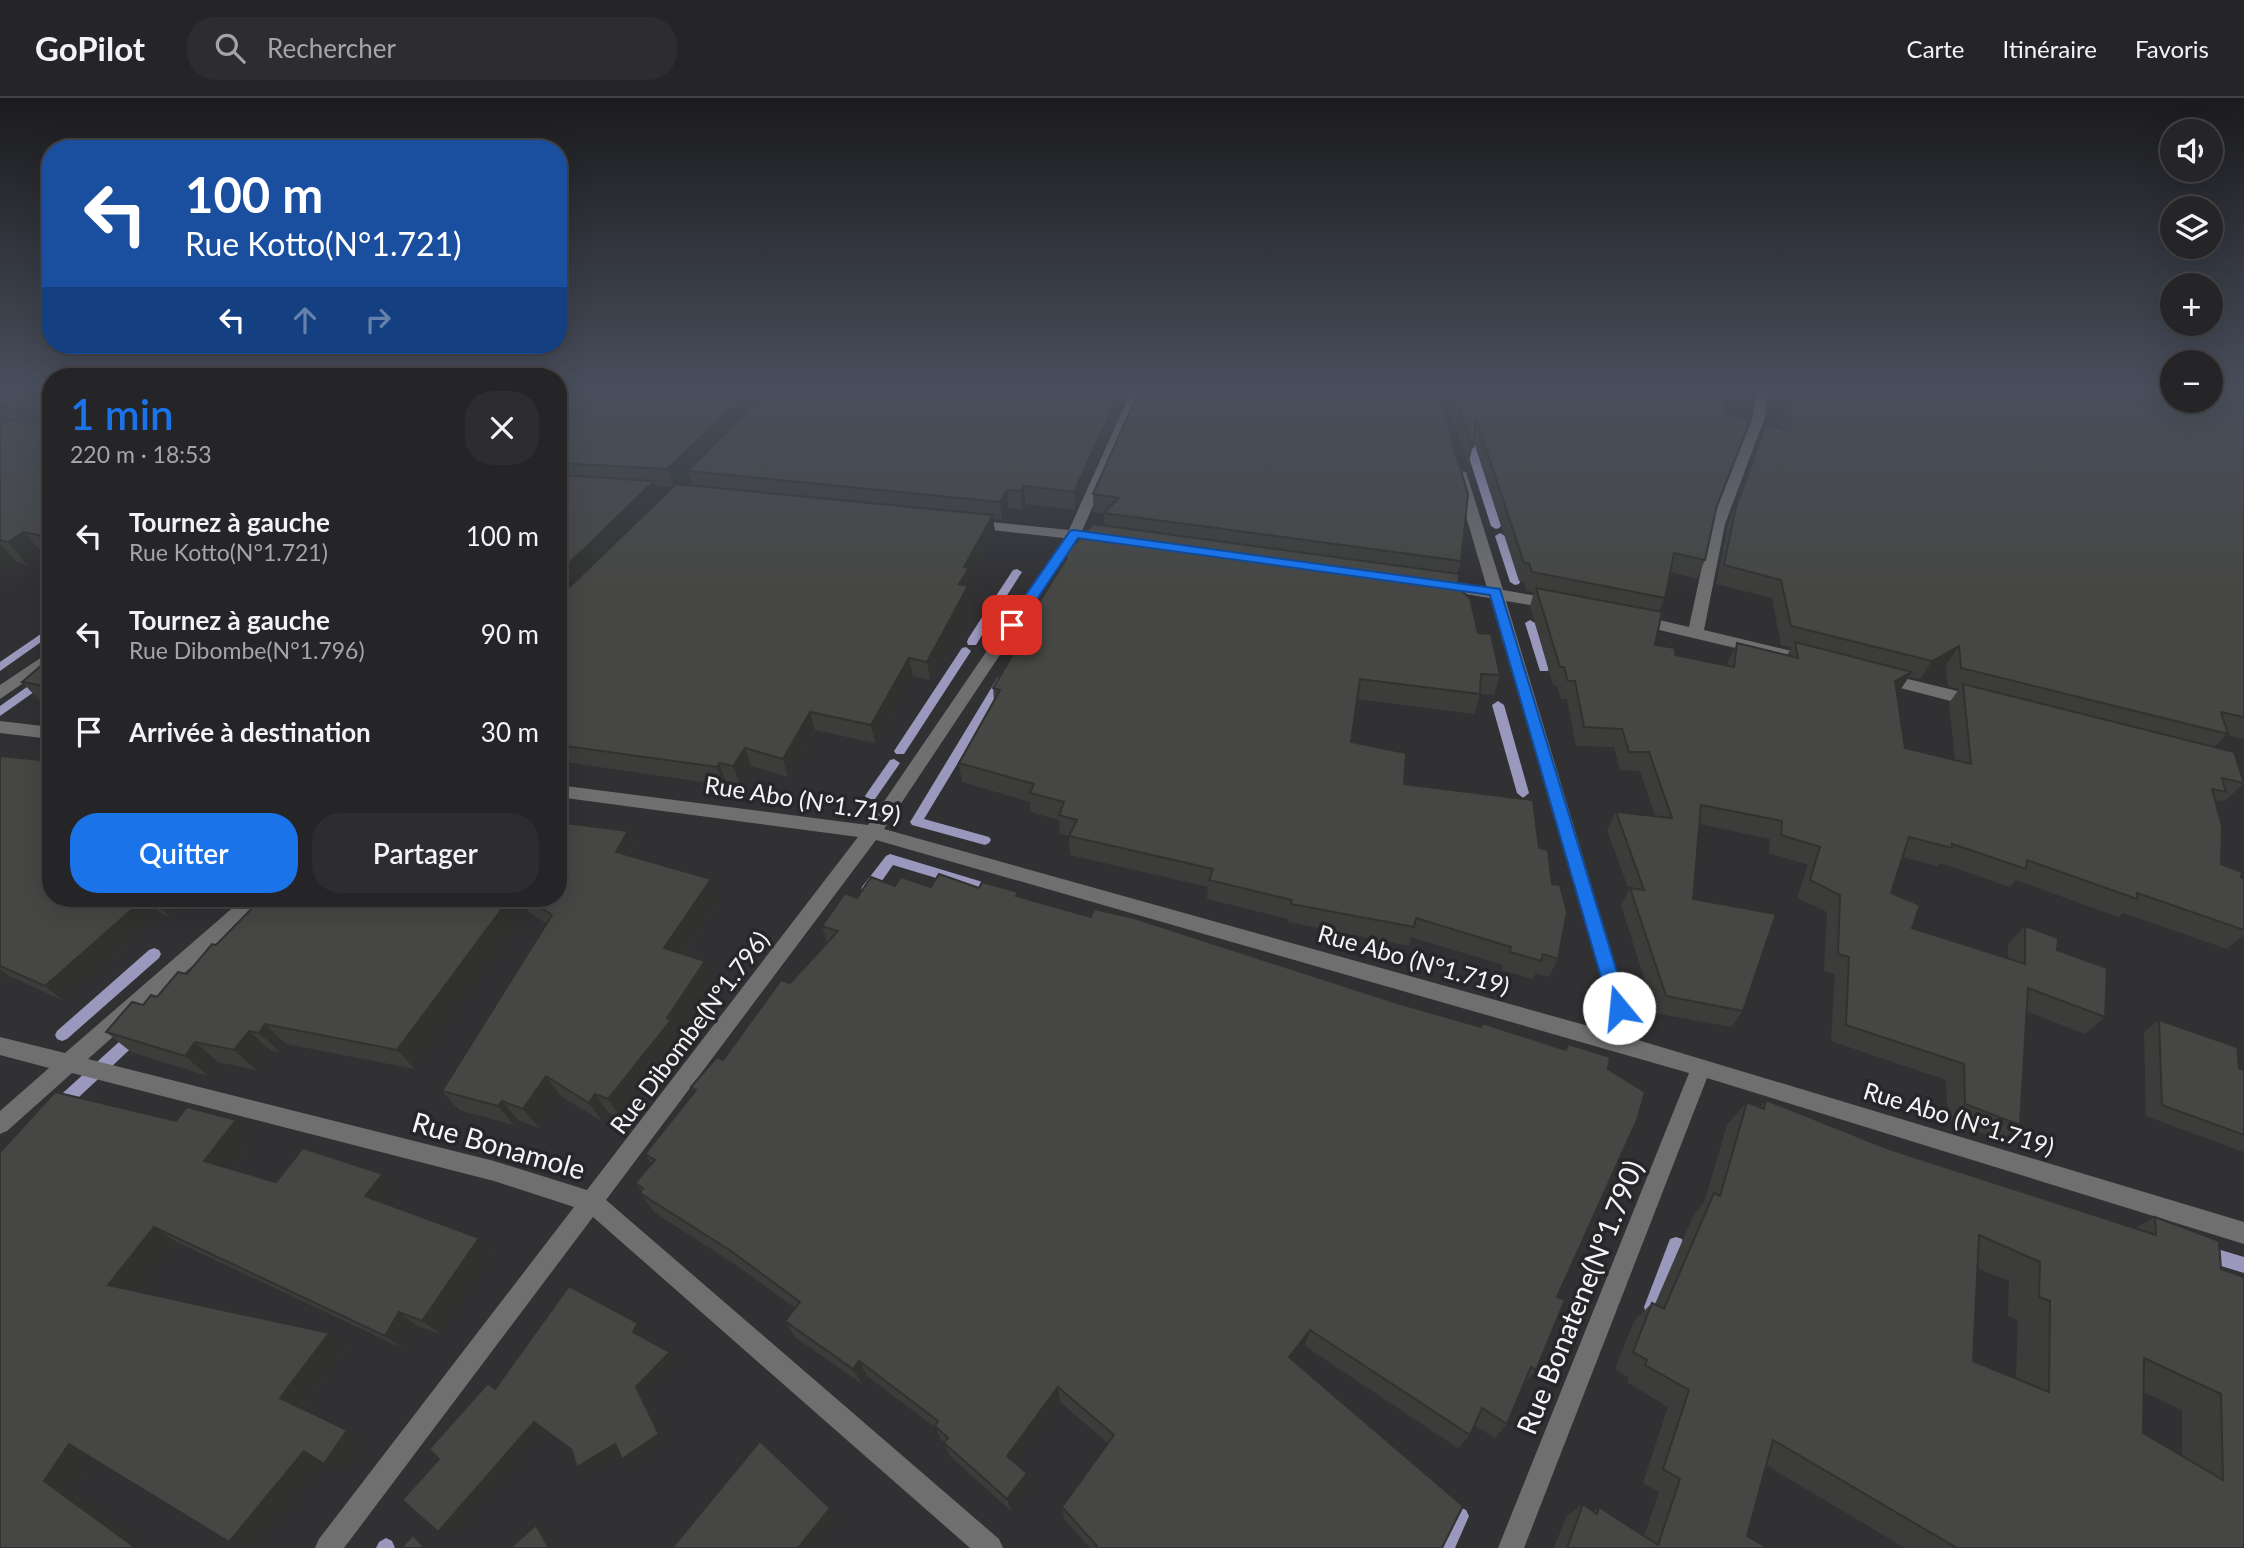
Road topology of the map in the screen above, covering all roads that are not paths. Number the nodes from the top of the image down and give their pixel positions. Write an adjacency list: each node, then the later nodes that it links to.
1 (1109, 455): 5 (street, Rue Dibombe(N°1.796))
2 (1745, 455): 11 (street)
3 (1458, 464): 8 (street)
4 (950, 521): 5 (street)
5 (1074, 534): 6 (street); 20 (street, Rue Dibombe(N°1.796))
6 (1115, 539)
7 (1414, 581): 8 (street)
8 (1495, 592): 9 (street); 23 (street)
9 (1575, 608)
10 (1629, 618): 11 (street)
11 (1696, 631): 13 (street)
12 (42, 663): 15 (street)
13 (1829, 665)
14 (1870, 675): 16 (street)
15 (0, 693)
16 (1990, 705)
17 (0, 727): 18 (street)
18 (42, 732)
19 (567, 792): 20 (street, Rue Abo (N°1.719))
20 (872, 832): 23 (street, Rue Abo (N°1.719)); 27 (street, Rue Dibombe(N°1.796))
21 (246, 907): 24 (street)
22 (0, 1046): 24 (street, Rue Bonamole)
23 (1631, 1048): 25 (street, Rue Abo (N°1.719))
24 (66, 1063): 26 (street); 27 (street, Rue Bonamole)
25 (1701, 1067): 28 (street, Rue Abo (N°1.719)); 31 (street, Rue Bonatene(N°1.790))
26 (0, 1124)
27 (593, 1203): 29 (street, Rue Dibombe(N°1.796)); 30 (street, Rue Bonamole)
28 (2244, 1233)
29 (328, 1548)
30 (990, 1548)
31 (1511, 1548)

